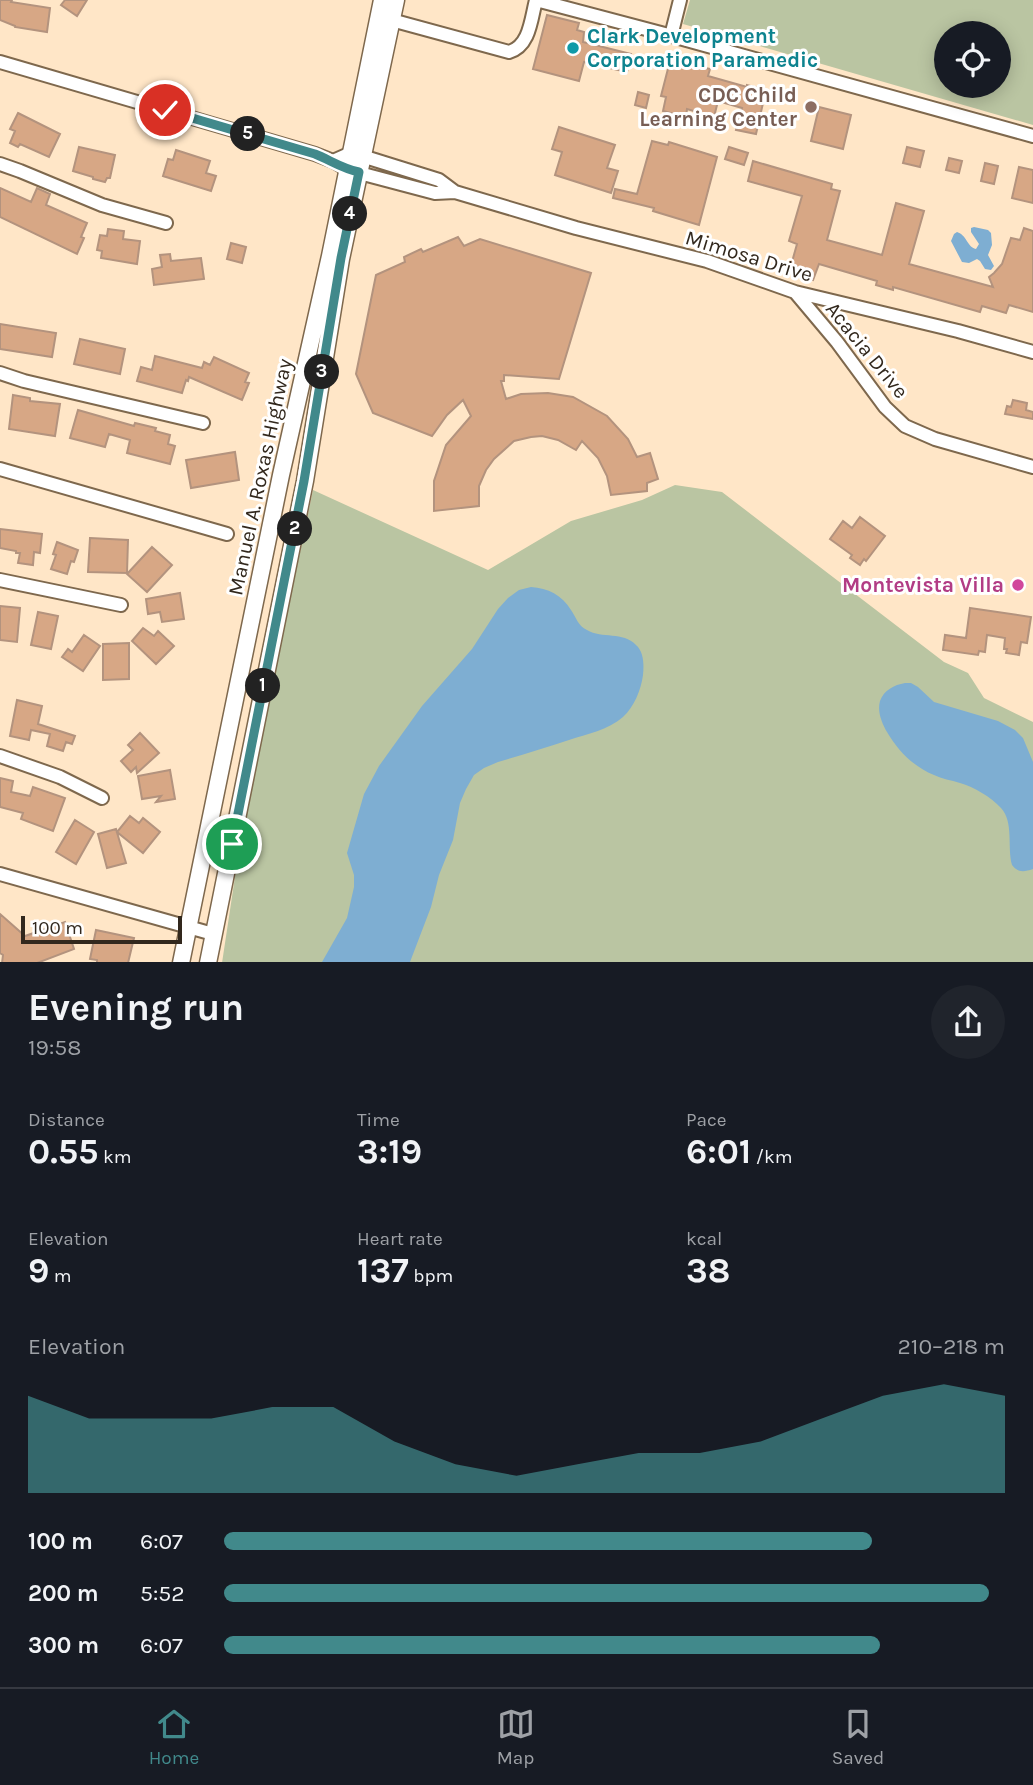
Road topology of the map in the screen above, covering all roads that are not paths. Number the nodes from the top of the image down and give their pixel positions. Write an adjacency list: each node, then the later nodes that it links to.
1 (382, 0): 5 (main road, Manuel A. Roxas Highway)
2 (396, 0): 5 (main road, Manuel A. Roxas Highway)
3 (536, 0): 5 (street); 6 (street)
4 (680, 0): 6 (street)
5 (385, 19): 9 (main road, Manuel A. Roxas Highway)
6 (671, 36): 8 (street)
7 (0, 62): 9 (street, Mimosa Drive)
8 (1033, 136)
9 (355, 163): 12 (street, Mimosa Drive); 24 (main road, Manuel A. Roxas Highway); 25 (main road, Manuel A. Roxas Highway)
10 (0, 164): 11 (street)
11 (166, 223)
12 (795, 292): 13 (street, Mimosa Drive); 16 (street, Acacia Drive)
13 (1033, 352)
14 (0, 373): 15 (street)
15 (204, 423)
16 (1033, 467)
17 (0, 469): 18 (street)
18 (228, 534)
19 (0, 580): 20 (street)
20 (121, 605)
21 (0, 756): 22 (street)
22 (102, 798)
23 (0, 874): 24 (street)
24 (187, 928): 25 (street); 26 (main road, Manuel A. Roxas Highway)
25 (213, 934): 27 (main road, Manuel A. Roxas Highway)
26 (181, 962)
27 (208, 962)

